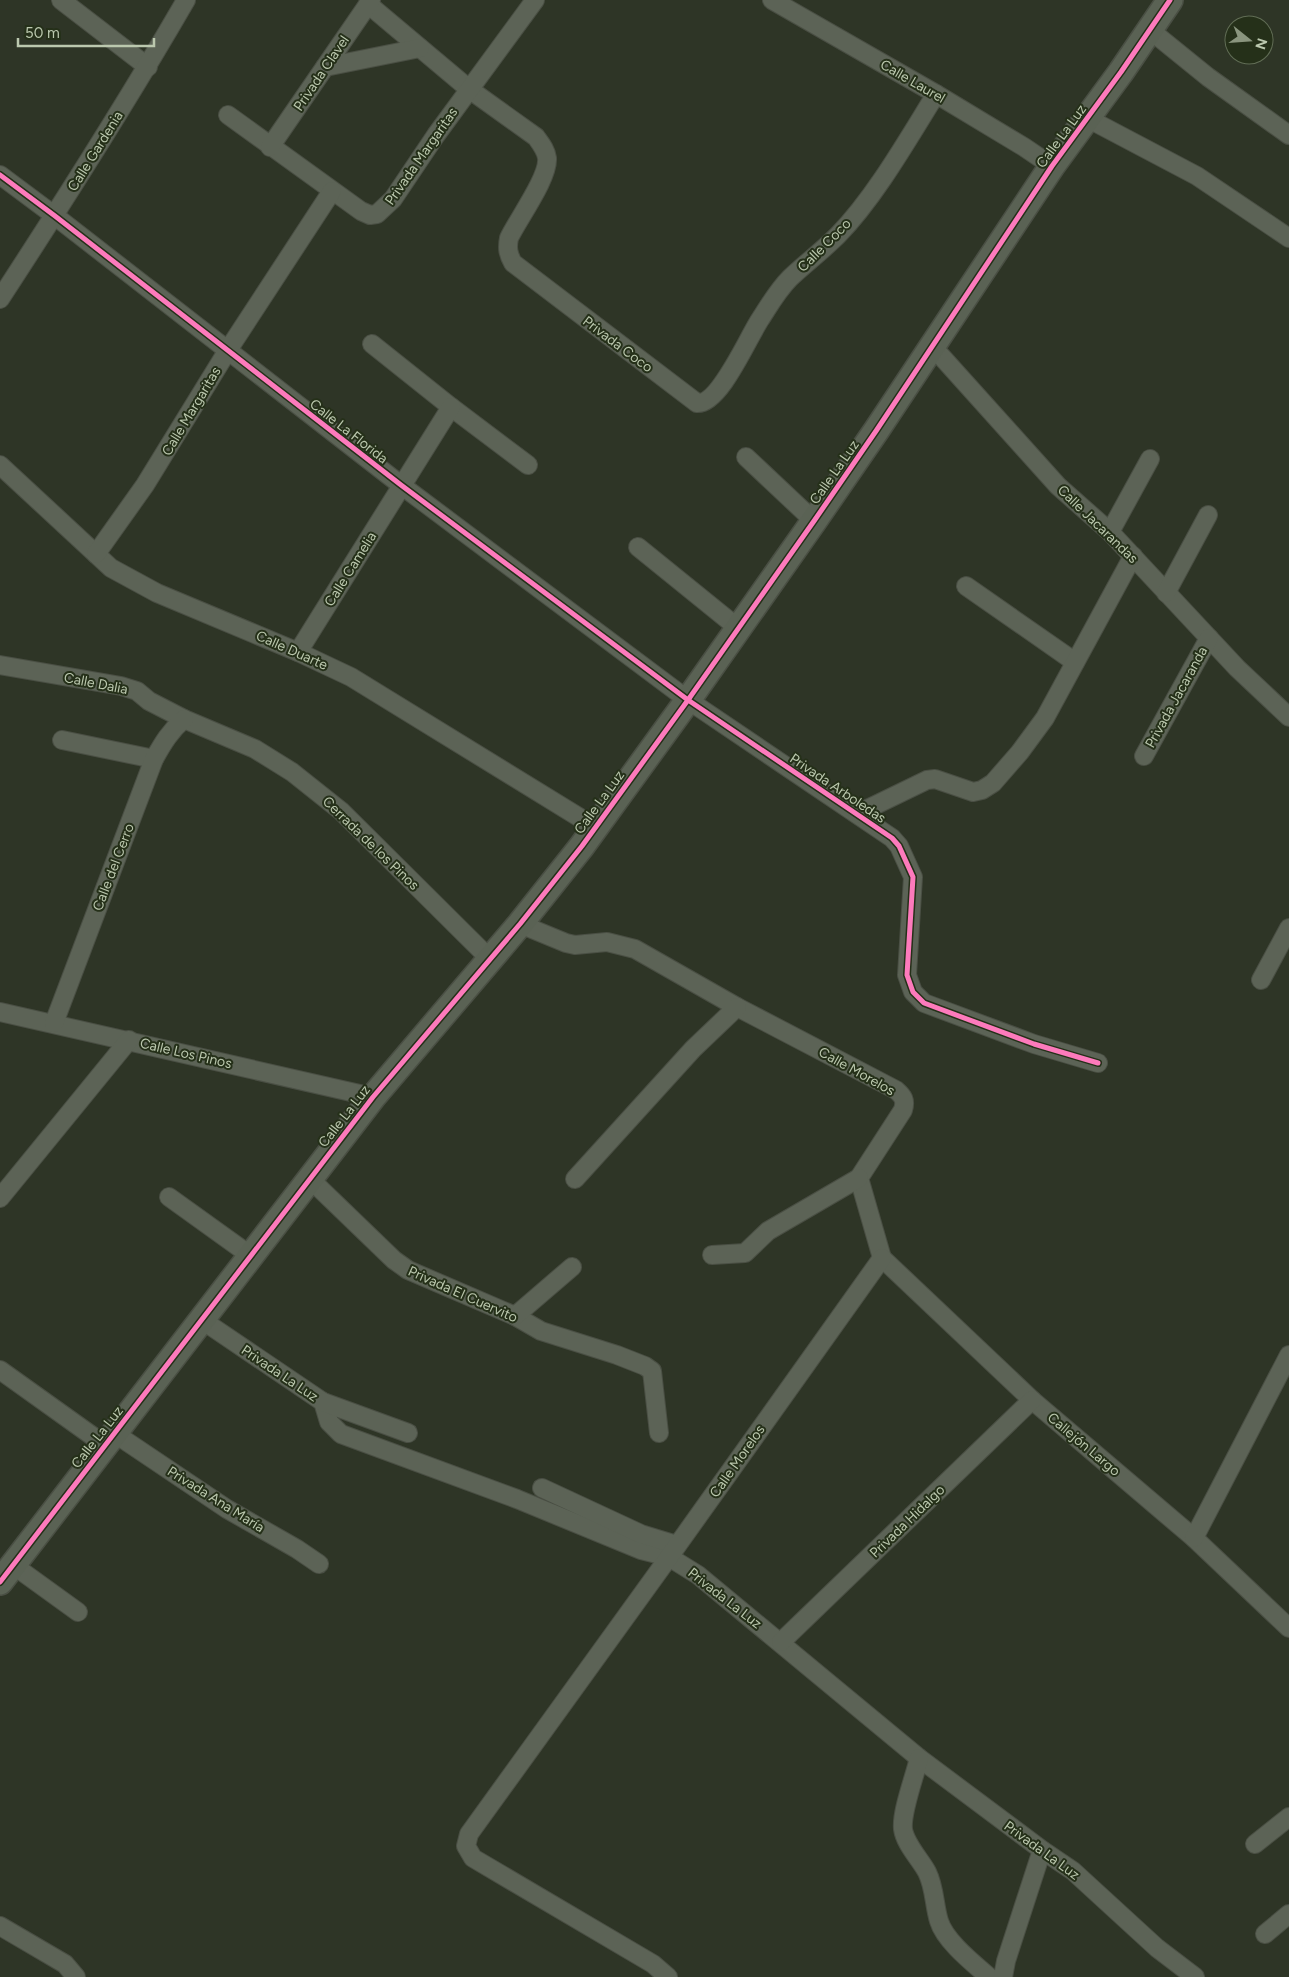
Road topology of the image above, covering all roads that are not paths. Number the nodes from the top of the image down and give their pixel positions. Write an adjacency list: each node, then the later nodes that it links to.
1 (61, 0): 9 (street)
2 (186, 0): 9 (street, Calle Gardenia)
3 (535, 0): 11 (street, Privada Margaritas)
4 (772, 0): 12 (street, Calle Laurel)
5 (1170, 0): 7 (street, Calle La Luz)
6 (370, 2): 8 (street); 10 (street, Privada Clavel)
7 (1150, 30): 14 (street, Calle La Luz); 15 (street)
8 (420, 48): 10 (street); 11 (street)
9 (148, 67): 20 (street, Calle Gardenia)
10 (325, 67): 16 (street, Privada Clavel)
11 (469, 89): 19 (street, Privada Margaritas); 26 (street, Privada Coco)
12 (936, 94): 17 (street, Calle Laurel); 26 (street, Calle Coco)
13 (228, 115): 16 (street, Privada Margaritas)
14 (1087, 118): 17 (street, Calle La Luz); 21 (street)
15 (1289, 135)
16 (270, 147): 19 (street, Privada Margaritas)
17 (1052, 166): 24 (street, Calle La Luz)
18 (0, 175): 20 (street, Calle La Florida)
19 (332, 191): 25 (street, Calle Margaritas)
20 (55, 216): 22 (street, Calle Gardenia); 25 (street, Calle La Florida)
21 (1289, 238)
22 (0, 299)
23 (372, 344): 27 (street)
24 (933, 347): 34 (street, Calle La Luz); 35 (street, Calle Jacarandas)
25 (228, 350): 32 (street, Calle La Florida); 37 (street, Calle Margaritas)
26 (712, 396)
27 (451, 407): 31 (street); 32 (street, Calle Camelia)
28 (746, 457): 34 (street)
29 (1150, 459): 35 (street)
30 (0, 465): 37 (street, Calle Duarte)
31 (528, 465)
32 (401, 485): 43 (street, Calle Camelia); 46 (street, Calle La Florida)
33 (1208, 515): 40 (street)
34 (814, 522): 41 (street, Calle La Luz)
35 (1110, 532): 38 (street, Calle Jacarandas)
36 (638, 547): 41 (street)
37 (96, 554): 43 (street, Calle Duarte)
38 (1133, 556): 40 (street, Calle Jacarandas); 44 (street)
39 (966, 586): 44 (street)
40 (1166, 593): 42 (street, Calle Jacarandas)
41 (738, 628): 46 (street, Calle La Luz)
42 (1209, 638): 47 (street, Calle Jacarandas); 50 (street, Privada Jacaranda)
43 (298, 652): 53 (street, Calle Duarte)
44 (1076, 662): 52 (street)
45 (0, 664): 48 (street, Calle Dalia)
46 (688, 700): 52 (street, Privada Arboledas); 53 (street, Calle La Luz)
47 (1289, 716)
48 (184, 719): 51 (street, Calle del Cerro); 56 (street, Cerrada de los Pinos)
49 (62, 740): 51 (street)
50 (1144, 756)
51 (154, 759): 60 (street, Calle del Cerro)
52 (857, 814): 62 (street, Privada Arboledas)
53 (588, 836): 54 (street, Calle La Luz)
54 (520, 924): 56 (street, Calle La Luz); 58 (street, Calle Morelos)
55 (1289, 928): 57 (street)
56 (490, 959): 63 (street, Calle La Luz)
57 (1261, 980)
58 (736, 1007): 65 (street); 66 (street, Calle Morelos)
59 (0, 1012): 60 (street, Calle Los Pinos)
60 (54, 1023): 61 (street, Calle Los Pinos)
61 (129, 1040): 63 (street, Calle Los Pinos); 68 (street)
62 (1098, 1063)
63 (372, 1097): 64 (street, Calle La Luz)
64 (309, 1178): 70 (street, Calle La Luz); 73 (street, Privada El Cuervito)
65 (576, 1178)
66 (859, 1178): 69 (street); 71 (street)
67 (169, 1197): 70 (street)
68 (0, 1198)
69 (712, 1255)
70 (251, 1256): 74 (street, Calle La Luz)
71 (882, 1258): 77 (street, Callejón Largo); 84 (street, Calle Morelos)
72 (572, 1267): 73 (street)
73 (515, 1316): 80 (street, Privada El Cuervito)
74 (202, 1320): 78 (street, Privada La Luz); 81 (street, Calle La Luz)
75 (1289, 1355): 83 (street)
76 (0, 1370): 81 (street, Privada Ana María)
77 (1032, 1400): 83 (street, Callejón Largo); 89 (street, Privada Hidalgo)
78 (323, 1402): 79 (street); 84 (street, Privada La Luz)
79 (408, 1432)
80 (659, 1433)
81 (109, 1439): 85 (street, Privada Ana María); 86 (street, Calle La Luz)
82 (542, 1488): 84 (street)
83 (1194, 1538): 88 (street, Callejón Largo)
84 (673, 1551): 89 (street, Privada La Luz); 98 (street, Calle Morelos)
85 (319, 1564)
86 (6, 1574): 87 (street)
87 (78, 1612)
88 (1289, 1628)
89 (781, 1642): 90 (street, Privada La Luz)
90 (919, 1758): 93 (street, Privada La Luz); 99 (street)
91 (1289, 1817): 92 (street)
92 (1255, 1844)
93 (1042, 1850): 100 (street); 101 (street, Privada La Luz)
94 (1289, 1914): 96 (street)
95 (0, 1926): 97 (street)
96 (1265, 1934)
97 (76, 1977)
98 (668, 1977)
99 (989, 1977)
100 (1003, 1977)
101 (1195, 1977)

